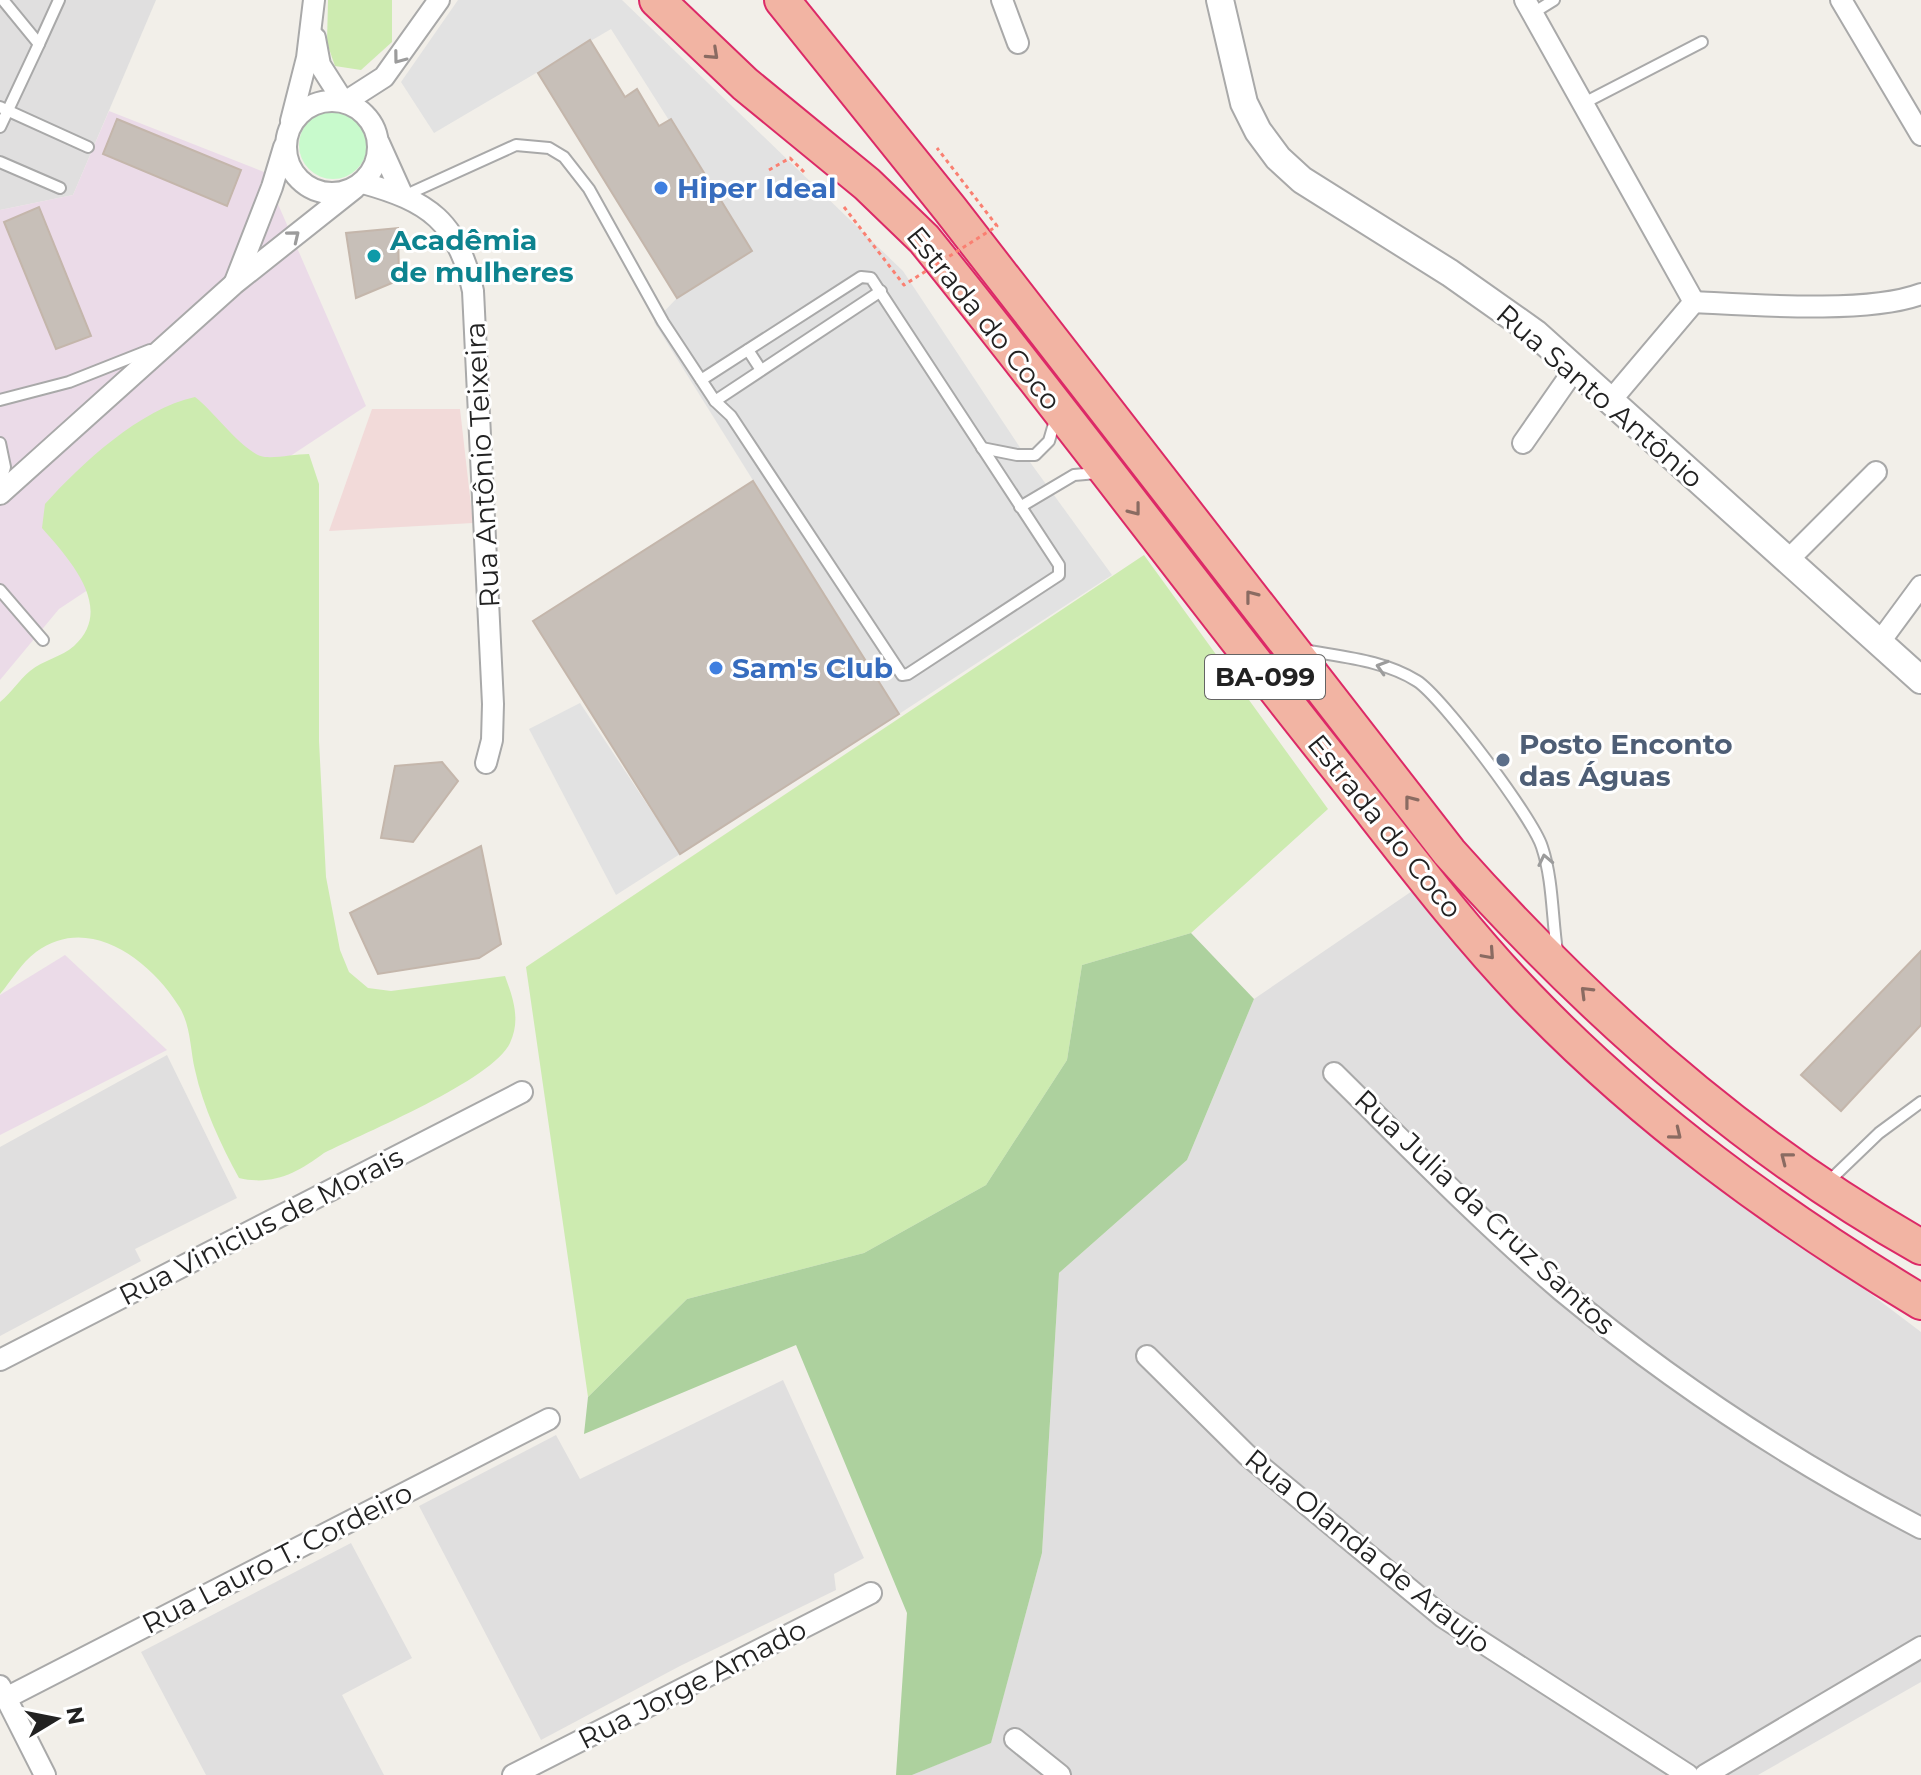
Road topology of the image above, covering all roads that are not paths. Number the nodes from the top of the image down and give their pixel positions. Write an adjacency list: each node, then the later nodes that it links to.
1 (3, 0): 15 (lane)
2 (59, 0): 15 (lane)
3 (314, 0): 12 (street)
4 (439, 0): 16 (street, one-way to 16)
5 (657, 0): 44 (highway, Estrada do Coco / BA-099, one-way to 44)
6 (782, 0): 58 (highway, Estrada do Coco / BA-099, one-way to 6)
7 (1002, 0): 14 (street)
8 (1220, 0): 38 (street, Rua Santo Antônio)
9 (1554, 0): 11 (lane)
10 (1841, 0): 21 (street)
11 (1529, 6): 17 (street)
12 (313, 22): 16 (street); 20 (street)
13 (1702, 42): 17 (lane)
14 (1018, 43)
15 (39, 44): 18 (lane)
16 (344, 102): 20 (street); 22 (street)
17 (1584, 103): 32 (street)
18 (4, 109): 19 (lane); 23 (lane)
19 (0, 127)
20 (288, 135): 25 (street); 28 (street)
21 (1921, 135)
22 (378, 142): 25 (street); 27 (street, Rua Antônio Teixeira)
23 (88, 147)
24 (0, 162): 26 (lane)
25 (359, 185): 27 (street, Rua Antônio Teixeira); 28 (street, one-way to 25)
26 (60, 188)
27 (404, 194): 40 (lane); 60 (street, Rua Antônio Teixeira)
28 (234, 284): 35 (street)
29 (881, 291): 31 (lane); 33 (lane); 47 (lane)
30 (1921, 294): 32 (street)
31 (826, 300): 33 (lane); 34 (lane)
32 (1694, 302): 41 (street)
33 (838, 319): 36 (lane)
34 (787, 325): 36 (lane); 37 (lane)
35 (173, 339): 42 (lane); 51 (street)
36 (800, 344): 39 (lane)
37 (748, 350): 39 (lane); 40 (lane)
38 (1576, 367): 41 (street, Rua Santo Antônio); 46 (street)
39 (761, 370): 43 (lane)
40 (701, 380): 43 (lane)
41 (1612, 399): 53 (street, Rua Santo Antônio)
42 (0, 400)
43 (715, 401): 52 (lane)
44 (1058, 411): 47 (lane); 49 (highway, Estrada do Coco / BA-099)
45 (0, 443): 50 (lane)
46 (1523, 443)
47 (982, 448): 52 (lane)
48 (1876, 472): 53 (street)
49 (1106, 473): 52 (lane); 67 (highway, Estrada do Coco / BA-099, one-way to 67)
50 (0, 484)
51 (0, 494)
52 (1020, 507)
53 (1787, 561): 57 (street, Rua Santo Antônio)
54 (1921, 586): 57 (street)
55 (0, 590): 56 (lane)
56 (43, 640)
57 (1879, 643): 59 (street, Rua Santo Antônio)
58 (1291, 648): 61 (highway, Estrada do Coco / BA-099, one-way to 58); 61 (lane, one-way to 58)
59 (1921, 680)
60 (486, 763)
61 (1559, 965): 65 (highway, Estrada do Coco / BA-099, one-way to 61)
62 (1334, 1073): 71 (street, Rua Julia da Cruz Santos)
63 (522, 1092): 69 (street, Rua Vinicius de Morais)
64 (1921, 1102): 65 (lane)
65 (1823, 1187): 66 (highway, Estrada do Coco / BA-099)
66 (1921, 1247)
67 (1921, 1302)
68 (1147, 1356): 79 (street, Rua Olanda de Araujo)
69 (0, 1360)
70 (549, 1419): 74 (street, Rua Lauro T. Cordeiro)
71 (1921, 1528)
72 (871, 1593): 77 (street, Rua Jorge Amado)
73 (1921, 1647): 80 (street)
74 (3, 1692): 76 (street)
75 (1015, 1739): 78 (street)
76 (45, 1775)
77 (513, 1775)
78 (1060, 1775)
79 (1688, 1775)
80 (1705, 1775)

